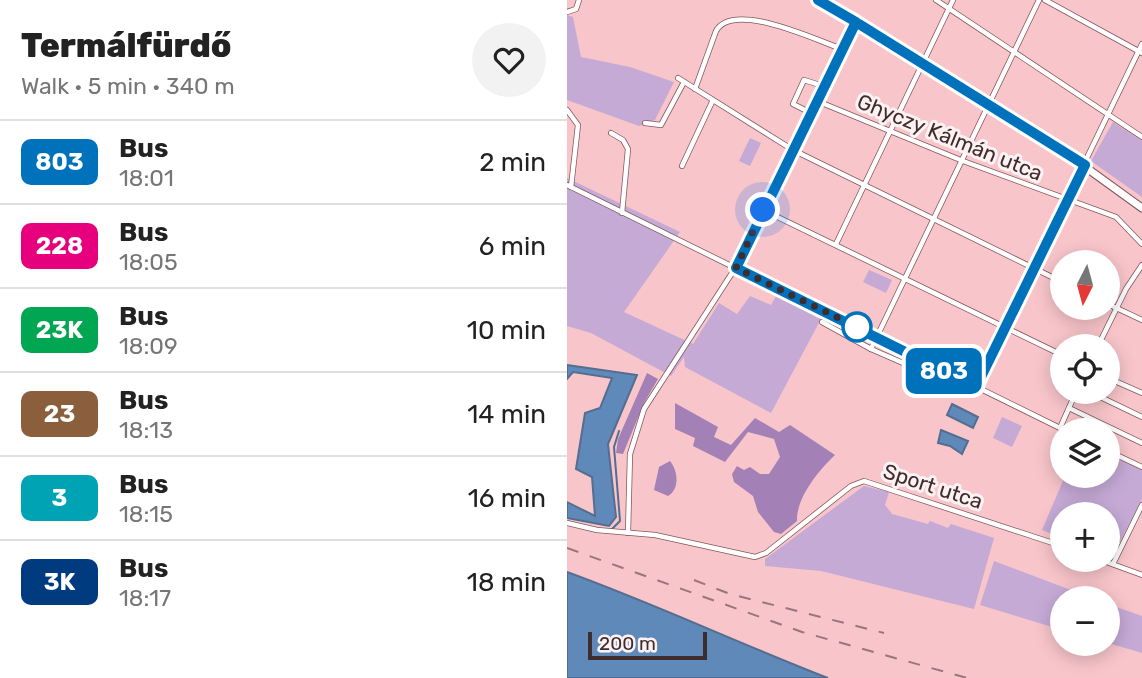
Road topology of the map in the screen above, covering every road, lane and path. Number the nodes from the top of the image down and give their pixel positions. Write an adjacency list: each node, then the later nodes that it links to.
1 (579, 0): 8 (street)
2 (818, 0): 9 (main road)
3 (936, 0): 7 (street)
4 (953, 0): 7 (street)
5 (1039, 0): 12 (street)
6 (1045, 0): 13 (street)
7 (949, 9): 12 (street); 14 (street)
8 (567, 12)
9 (856, 22): 11 (street); 14 (main road)
10 (1142, 44): 13 (street)
11 (842, 49): 17 (street); 18 (street)
12 (1014, 52): 21 (street); 24 (street)
13 (1140, 52): 24 (street)
14 (923, 62): 21 (main road); 26 (street)
15 (678, 78): 16 (street)
16 (684, 82): 18 (street); 25 (street)
17 (823, 86): 19 (street); 23 (street)
18 (695, 89): 20 (street)
19 (817, 101): 23 (street); 26 (street, Ghyczy Kálmán utca)
20 (712, 102): 29 (street); 32 (street)
21 (990, 104): 30 (street); 31 (main road)
22 (567, 110): 34 (street)
23 (811, 113): 29 (street)
24 (1109, 115): 28 (street); 31 (street)
25 (645, 123)
26 (891, 130): 30 (street, Ghyczy Kálmán utca); 33 (street)
27 (611, 133): 38 (street)
28 (1142, 137)
29 (793, 150): 33 (street); 37 (street)
30 (963, 161): 35 (street, Ghyczy Kálmán utca); 39 (street)
31 (1085, 165): 35 (street); 36 (main road)
32 (682, 166)
33 (864, 185): 39 (street); 40 (street)
34 (569, 186): 38 (street)
35 (1067, 200): 41 (street, Ghyczy Kálmán utca); 43 (street)
36 (1142, 208)
37 (763, 210): 40 (street); 44 (street)
38 (622, 212): 44 (street)
39 (935, 219): 43 (street); 46 (street)
40 (836, 244): 46 (street)
41 (1142, 244)
42 (1142, 265): 47 (street)
43 (1033, 267): 45 (street); 51 (street)
44 (736, 268): 52 (street); 70 (street)
45 (1050, 276)
46 (906, 278): 51 (street); 52 (street)
47 (1120, 301)
48 (1120, 310): 49 (street)
49 (1142, 320)
50 (822, 322): 53 (street)
51 (1005, 327): 54 (street); 57 (street)
52 (877, 337): 53 (street); 57 (street)
53 (871, 349): 55 (street)
54 (1050, 349)
55 (909, 366)
56 (1120, 383): 58 (street)
57 (976, 387): 64 (street)
58 (1142, 393)
59 (1071, 404): 61 (street)
60 (1115, 404): 62 (street)
61 (1069, 408): 63 (street); 65 (street)
62 (1142, 417)
63 (1066, 418)
64 (1050, 423)
65 (1142, 443)
66 (1120, 457): 67 (street)
67 (1142, 467)
68 (1142, 505): 72 (street)
69 (567, 523): 70 (street, Sport utca)
70 (628, 533): 71 (street, Sport utca)
71 (1050, 542)
72 (1120, 550)
73 (1120, 567): 74 (street)
74 (1142, 575)

